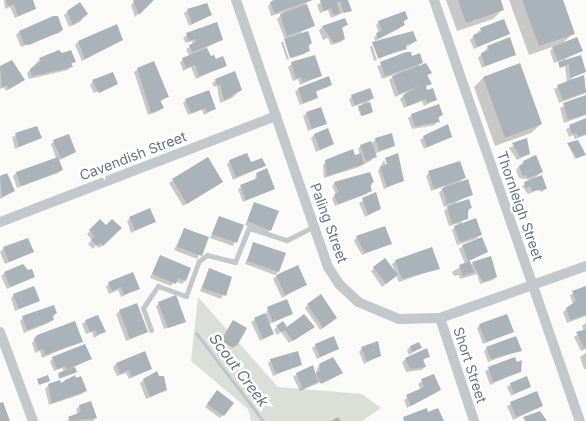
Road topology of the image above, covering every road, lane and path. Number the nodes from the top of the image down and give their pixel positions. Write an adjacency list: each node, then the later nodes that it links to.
1 (236, 0): 3 (street, Paling Street)
2 (434, 0): 7 (street, Thornleigh Street)
3 (276, 116): 4 (street, Cavendish Street); 5 (street, Paling Street)
4 (0, 222)
5 (314, 226): 8 (street, Paling Street); 9 (lane)
6 (586, 266): 7 (street, Paling Street)
7 (533, 285): 8 (street, Paling Street); 13 (street, Thornleigh Street)
8 (440, 318): 12 (street, Short Street)
9 (151, 330)
10 (0, 332): 11 (street)
11 (33, 421)
12 (474, 421)
13 (580, 421)

